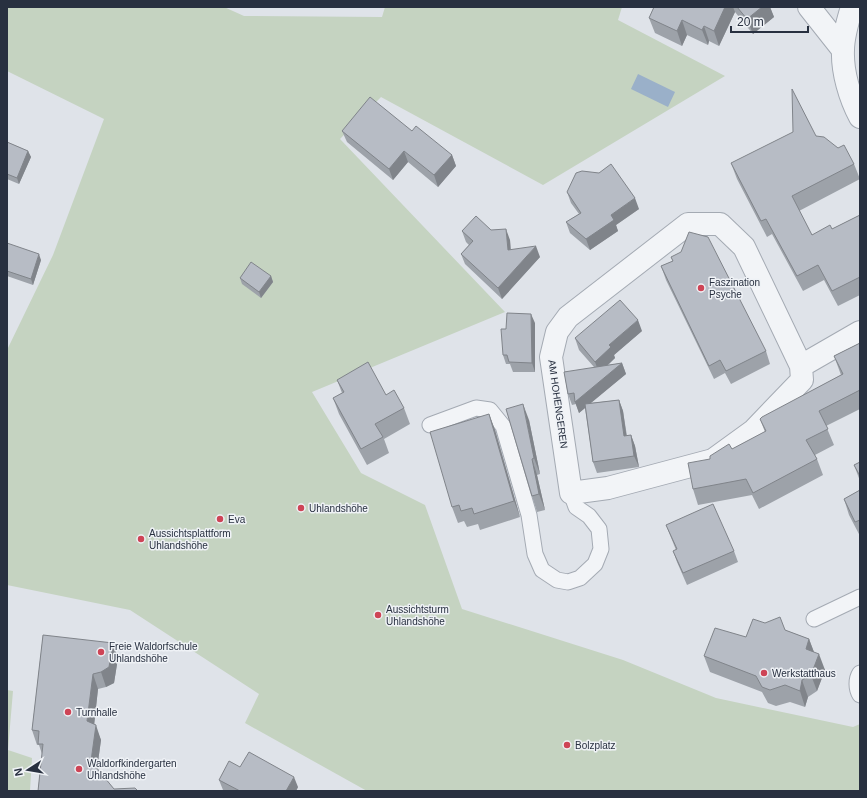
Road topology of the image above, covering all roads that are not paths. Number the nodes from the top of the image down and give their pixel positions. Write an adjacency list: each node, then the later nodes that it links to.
1 (809, 7): 3 (street)
2 (852, 7): 3 (street)
3 (843, 50): 4 (street)
4 (860, 117)
5 (860, 332): 6 (street)
6 (801, 366): 8 (street); 8 (street, AM HOHENGEREN)
7 (430, 425): 8 (lane)
8 (571, 493)
9 (860, 597): 10 (lane)
10 (814, 619)
11 (860, 673): 12 (lane)
12 (860, 695)

